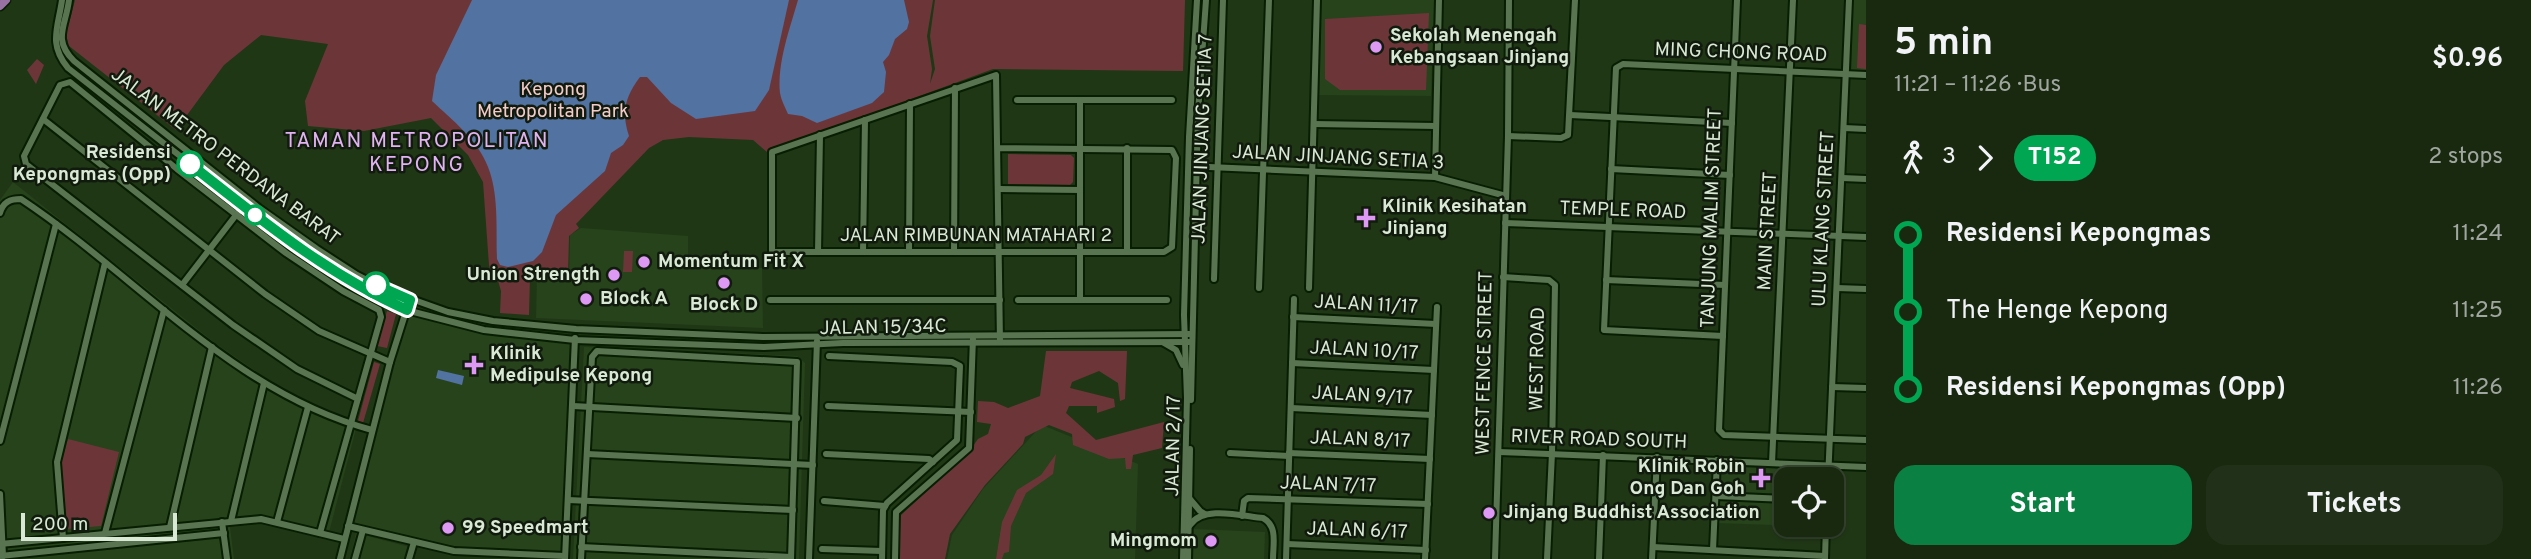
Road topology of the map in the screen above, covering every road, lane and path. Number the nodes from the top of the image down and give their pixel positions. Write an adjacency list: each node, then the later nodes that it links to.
1 (6, 0): 15 (main road)
2 (62, 0): 16 (street)
3 (69, 0): 16 (street)
4 (1197, 0): 92 (street)
5 (1206, 0): 40 (street)
6 (1223, 0): 42 (street, JALAN JINJANG SETIA 7)
7 (1269, 0): 43 (street)
8 (1317, 0): 31 (street)
9 (1438, 0): 32 (street)
10 (1508, 0): 36 (street, WEST FENCE STREET)
11 (1575, 0): 26 (street)
12 (1737, 0): 17 (street, TANJUNG MALIM STREET)
13 (1793, 0): 18 (street, MAIN STREET)
14 (1849, 0): 19 (street, ULU KLANG STREET)
15 (0, 6)
16 (63, 55): 54 (street, JALAN METRO PERDANA BARAT); 83 (street, JALAN METRO PERDANA BARAT)
17 (1734, 69): 18 (street, MING CHONG ROAD); 27 (street, MING CHONG ROAD); 30 (street, TANJUNG MALIM STREET)
18 (1791, 71): 19 (street, MING CHONG ROAD); 61 (street, MAIN STREET)
19 (1846, 74): 20 (street, MING CHONG ROAD); 33 (street, ULU KLANG STREET)
20 (1866, 75)
21 (955, 88): 25 (street); 37 (street); 68 (street)
22 (1017, 100): 23 (street)
23 (1080, 100): 24 (street); 38 (street)
24 (1172, 100)
25 (910, 104): 29 (street); 67 (street)
26 (1570, 115): 27 (street); 36 (street)
27 (1614, 117): 30 (street); 44 (street)
28 (43, 119): 56 (street); 64 (street); 76 (street)
29 (864, 120): 35 (street); 66 (street)
30 (1732, 122): 47 (street, TANJUNG MALIM STREET)
31 (1314, 124): 32 (street); 45 (street)
32 (1436, 126): 48 (street)
33 (1844, 128): 34 (street); 49 (street, ULU KLANG STREET)
34 (1866, 129)
35 (820, 135): 65 (street); 65 (street, JALAN RIMBUNAN MATAHARI 2)
36 (1508, 136): 53 (street, WEST FENCE STREET)
37 (998, 148): 38 (street); 51 (street)
38 (1080, 148): 39 (street); 52 (street)
39 (1127, 148): 71 (street); 71 (street, JALAN RIMBUNAN MATAHARI 2)
40 (1198, 158): 41 (street, JALAN JINJANG SETIA 3); 46 (street)
41 (1209, 167): 42 (street, JALAN JINJANG SETIA 3); 46 (street, JALAN JINJANG SETIA 3)
42 (1218, 167): 43 (street, JALAN JINJANG SETIA 3); 74 (street, JALAN JINJANG SETIA 7)
43 (1264, 169): 45 (street, JALAN JINJANG SETIA 3); 78 (street)
44 (1611, 169): 47 (street); 59 (street)
45 (1313, 171): 48 (street, JALAN JINJANG SETIA 3); 79 (street)
46 (1198, 174): 100 (street)
47 (1730, 175): 60 (street, TANJUNG MALIM STREET)
48 (1435, 177): 53 (street, JALAN JINJANG SETIA 3)
49 (1842, 178): 50 (street); 62 (street, ULU KLANG STREET)
50 (1866, 179)
51 (999, 189): 52 (street); 69 (street)
52 (1080, 190): 70 (street)
53 (1506, 196): 57 (street, WEST FENCE STREET)
54 (243, 206): 56 (street); 91 (street, JALAN METRO PERDANA BARAT)
55 (0, 214): 58 (street)
56 (236, 215): 64 (street); 104 (street)
57 (1505, 223): 59 (street, TEMPLE ROAD); 73 (street, WEST FENCE STREET)
58 (56, 224): 72 (street); 128 (street)
59 (1609, 226): 60 (street, TEMPLE ROAD); 75 (street)
60 (1728, 230): 61 (street, TEMPLE ROAD); 77 (street, TANJUNG MALIM STREET)
61 (1784, 233): 62 (street, TEMPLE ROAD); 125 (street, MAIN STREET)
62 (1839, 235): 63 (street, TEMPLE ROAD); 80 (street, ULU KLANG STREET)
63 (1866, 237)
64 (208, 250): 76 (street); 104 (street)
65 (818, 252): 66 (street, JALAN RIMBUNAN MATAHARI 2)
66 (863, 252): 67 (street, JALAN RIMBUNAN MATAHARI 2)
67 (908, 252): 68 (street, JALAN RIMBUNAN MATAHARI 2)
68 (954, 252): 69 (street, JALAN RIMBUNAN MATAHARI 2)
69 (1000, 252): 70 (street, JALAN RIMBUNAN MATAHARI 2); 85 (street)
70 (1080, 252): 71 (street, JALAN RIMBUNAN MATAHARI 2); 87 (street)
71 (1127, 252)
72 (105, 263): 90 (street); 170 (street)
73 (1503, 277): 129 (street, WEST FENCE STREET); 131 (street, WEST ROAD)
74 (1214, 279)
75 (1606, 280): 77 (street); 96 (street)
76 (182, 285): 113 (street)
77 (1725, 285): 96 (street, TANJUNG MALIM STREET)
78 (1259, 288)
79 (1309, 288)
80 (1837, 288): 81 (street); 111 (street, ULU KLANG STREET)
81 (1866, 289)
82 (1294, 299): 93 (street)
83 (410, 300): 91 (street); 95 (street, JALAN METRO PERDANA BARAT)
84 (771, 300): 85 (street)
85 (1000, 300): 98 (street)
86 (1018, 300): 87 (street)
87 (1080, 300): 88 (street)
88 (1167, 300)
89 (1437, 307): 94 (street)
90 (164, 310): 103 (street); 166 (street)
91 (407, 310): 101 (street, JALAN METRO PERDANA BARAT); 106 (street)
92 (1184, 315): 99 (street); 100 (street)
93 (1293, 317): 94 (street, JALAN 11/17); 107 (street)
94 (1436, 324): 108 (street)
95 (576, 329): 101 (street); 102 (street, JALAN 15/34C)
96 (1723, 336): 125 (street, TANJUNG MALIM STREET)
97 (973, 338): 98 (street, JALAN 15/34C); 102 (street, JALAN 15/34C); 120 (street)
98 (1000, 338): 99 (street, JALAN 15/34C)
99 (1162, 338): 100 (street, JALAN 15/34C); 109 (street)
100 (1188, 338): 109 (street, JALAN 2/17); 147 (street, JALAN 2/17)
101 (575, 340): 102 (street, JALAN 15/34C); 114 (street)
102 (817, 340): 142 (street)
103 (212, 347): 110 (street); 162 (street)
104 (370, 355): 106 (street); 113 (street)
105 (829, 356): 119 (street)
106 (390, 362): 124 (street)
107 (1292, 363): 108 (street, JALAN 10/17); 118 (street)
108 (1434, 370): 121 (street)
109 (1186, 377): 193 (street, JALAN 2/17)
110 (264, 383): 116 (street); 158 (street)
111 (1832, 387): 112 (street); 126 (street, ULU KLANG STREET)
112 (1866, 388)
113 (358, 399): 123 (street)
114 (573, 406): 117 (street); 150 (street)
115 (828, 406): 119 (street)
116 (308, 407): 123 (street); 160 (street)
117 (589, 407): 122 (street); 122 (street); 132 (street)
118 (1291, 408): 121 (street, JALAN 9/17); 134 (street)
119 (959, 412): 120 (street); 139 (street)
120 (971, 412): 192 (street)
121 (1432, 415): 137 (street)
122 (797, 418): 141 (street)
123 (351, 425): 124 (street); 168 (street)
124 (372, 430): 161 (street)
125 (1774, 437): 126 (street); 140 (street, MAIN STREET)
126 (1830, 440): 127 (street); 143 (street, ULU KLANG STREET)
127 (1866, 440)
128 (0, 441)
129 (1499, 452): 131 (street, RIVER ROAD SOUTH); 197 (street, WEST FENCE STREET)
130 (1230, 453): 134 (street, JALAN 8/17)
131 (1552, 453): 135 (street, RIVER ROAD SOUTH); 198 (street, WEST ROAD)
132 (587, 454): 141 (street); 151 (street)
133 (826, 454): 139 (street)
134 (1289, 455): 137 (street, JALAN 8/17); 149 (street)
135 (1602, 455): 136 (street, RIVER ROAD SOUTH); 199 (street)
136 (1657, 457): 138 (street, RIVER ROAD SOUTH); 177 (street)
137 (1430, 459): 153 (street)
138 (1717, 460): 140 (street, RIVER ROAD SOUTH); 146 (street)
139 (933, 462): 154 (street)
140 (1772, 463): 143 (street, RIVER ROAD SOUTH)
141 (795, 464): 142 (street); 155 (street)
142 (813, 465): 191 (street)
143 (1829, 466): 144 (street, RIVER ROAD SOUTH)
144 (1866, 467)
145 (0, 494): 173 (street)
146 (1716, 496): 148 (street); 180 (street)
147 (1189, 498): 156 (street); 163 (street, JALAN 2/17)
148 (1774, 498)
149 (1288, 499): 153 (street, JALAN 7/17); 157 (street, JALAN 7/17); 175 (street)
150 (568, 500): 151 (street); 183 (street)
151 (584, 500): 155 (street); 176 (street)
152 (824, 501): 154 (street)
153 (1428, 504): 179 (street)
154 (885, 506): 181 (street)
155 (793, 510): 185 (street)
156 (1205, 514): 157 (street, JALAN 2/17); 163 (street)
157 (1242, 516): 194 (street, JALAN 2/17)
158 (231, 521): 159 (street); 160 (street)
159 (222, 522): 162 (street); 167 (street)
160 (277, 522): 168 (street)
161 (348, 526): 164 (street); 171 (street)
162 (170, 527): 165 (street)
163 (1188, 527): 193 (street, JALAN 2/17)
164 (363, 530): 172 (street); 188 (street)
165 (123, 531): 166 (street); 174 (street)
166 (105, 533): 170 (street)
167 (224, 533): 174 (street); 186 (street)
168 (320, 533): 171 (street)
169 (1826, 537): 184 (street)
170 (63, 538): 173 (street)
171 (344, 539): 187 (street)
172 (414, 542): 183 (street); 189 (street)
173 (2, 544): 182 (street)
174 (125, 544): 182 (street)
175 (1287, 544): 179 (street, JALAN 6/17); 195 (street)
176 (582, 547): 185 (street); 190 (street)
177 (1653, 547): 180 (street); 200 (street)
178 (822, 549): 181 (street)
179 (1426, 550): 196 (street)
180 (1713, 550): 184 (street)
181 (882, 555)
182 (1, 556)
183 (565, 557)
184 (1825, 557)
185 (791, 558)
186 (227, 559)
187 (340, 559)
188 (355, 559)
189 (409, 559)
190 (581, 559)
191 (809, 559)
192 (895, 559)
193 (1185, 559)
194 (1273, 559)
195 (1286, 559)
196 (1425, 559)
197 (1495, 559)
198 (1547, 559)
199 (1598, 559)
200 (1652, 559)

